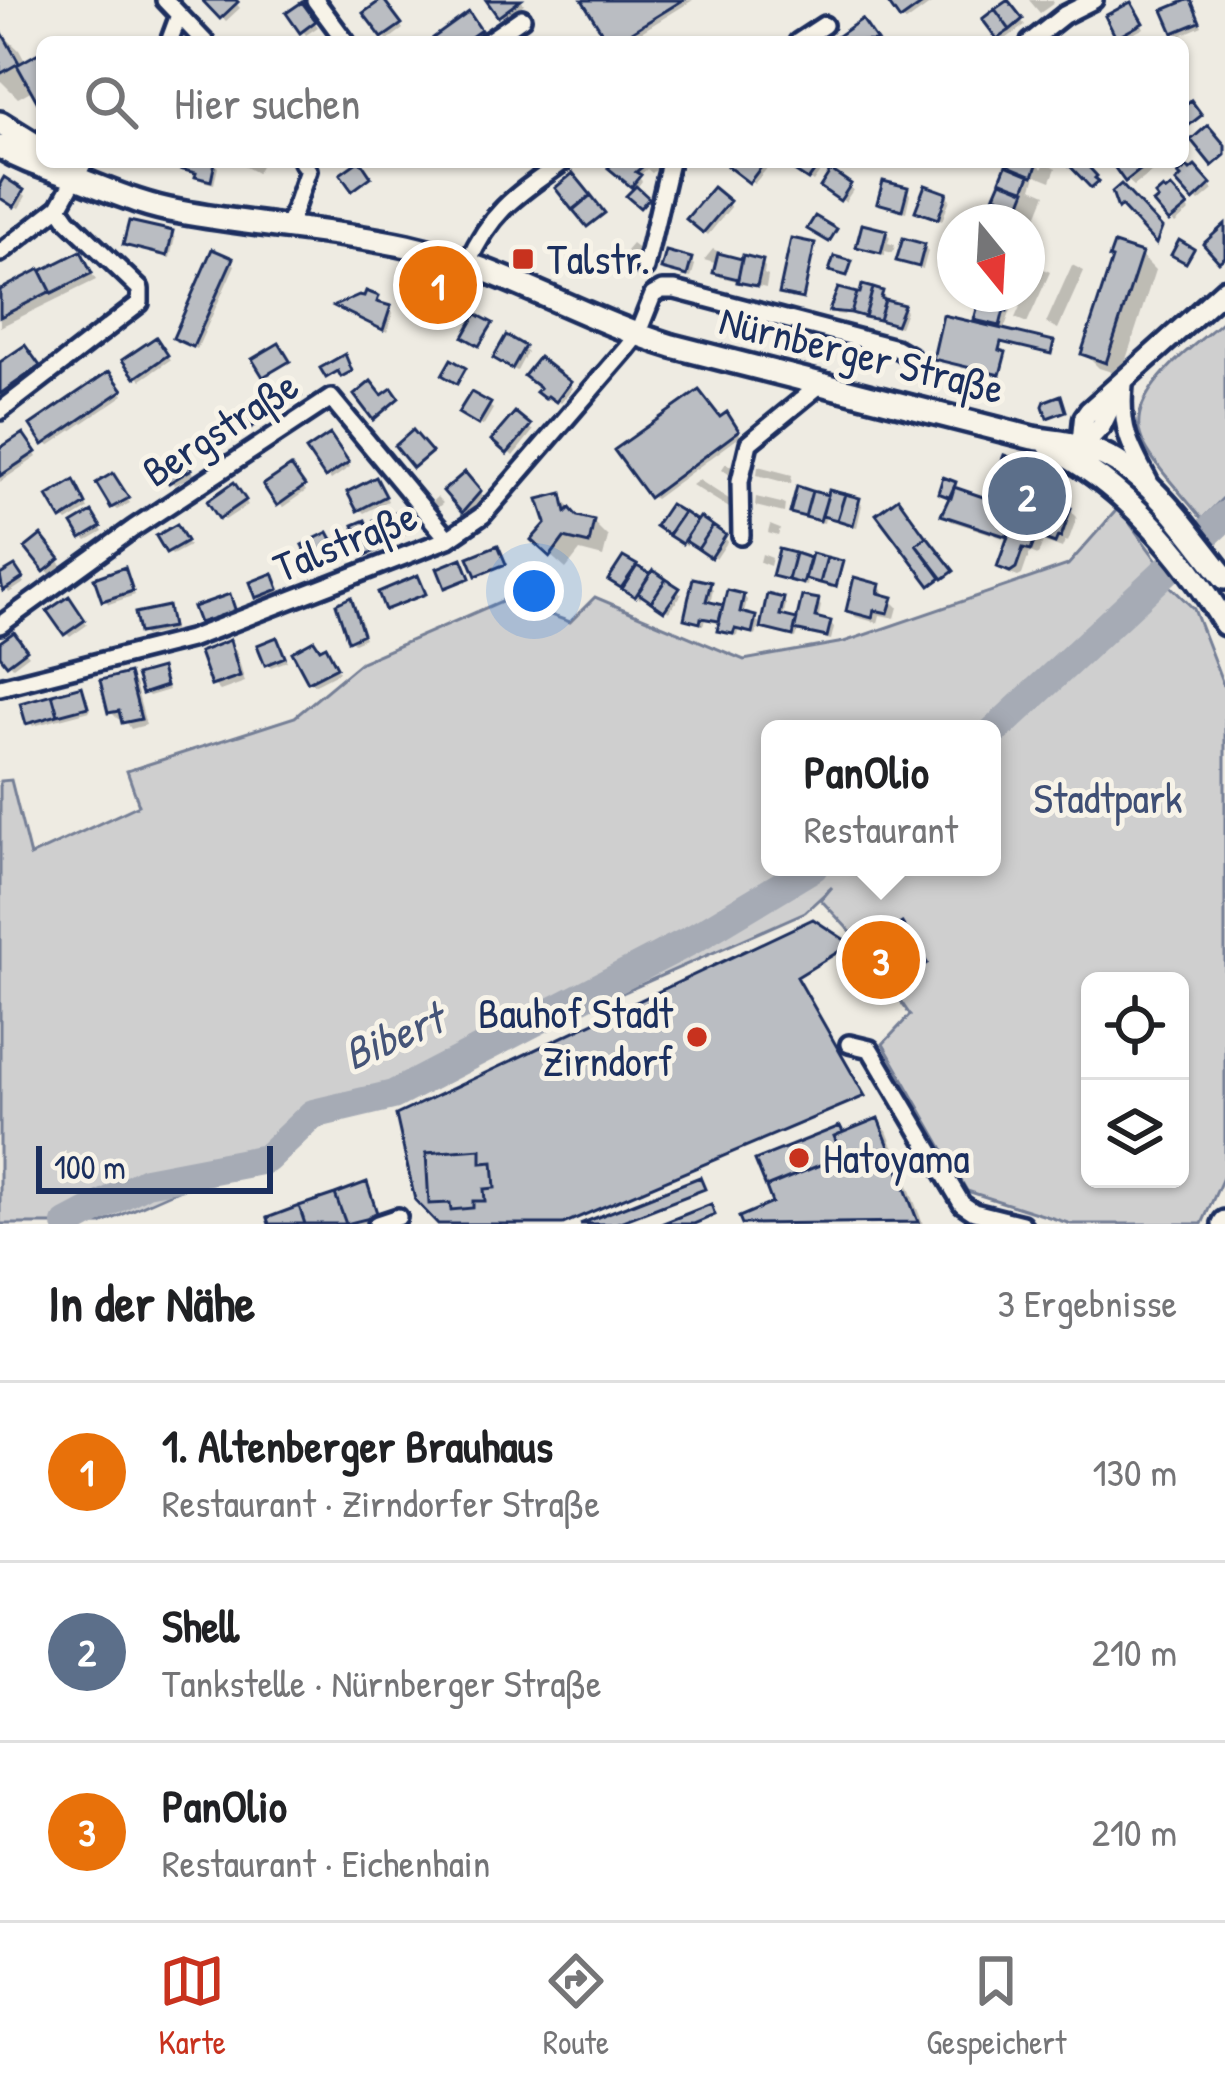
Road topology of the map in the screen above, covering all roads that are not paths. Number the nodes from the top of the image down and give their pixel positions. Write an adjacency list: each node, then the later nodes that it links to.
1 (165, 0): 4 (street)
2 (315, 0): 9 (street)
3 (1094, 0): 12 (street)
4 (179, 15): 7 (street); 8 (street)
5 (521, 18): 10 (street)
6 (824, 25): 11 (street)
7 (172, 36)
8 (199, 36)
9 (342, 36)
10 (496, 36)
11 (808, 36)
12 (1038, 36)
13 (0, 123): 14 (main road)
14 (36, 145)
15 (0, 147): 16 (main road, Nürnberger Straße)
16 (36, 167)
17 (50, 168): 21 (main road, Nürnberger Straße)
18 (309, 168): 23 (street)
19 (555, 168): 25 (street)
20 (669, 168): 26 (street)
21 (80, 170): 22 (street); 23 (main road, Nürnberger Straße)
22 (59, 207): 24 (street); 32 (street)
23 (288, 228): 25 (main road, Nürnberger Straße)
24 (0, 253)
25 (468, 262): 28 (main road, Nürnberger Straße)
26 (645, 268)
27 (1225, 289): 30 (street)
28 (637, 335): 29 (street, Nürnberger Straße); 31 (main road, Nürnberger Straße); 36 (street, Talstraße)
29 (910, 356)
30 (1124, 380): 33 (street); 34 (street)
31 (820, 384): 33 (main road, Nürnberger Straße); 35 (street)
32 (0, 411)
33 (1077, 452): 34 (main road, Nürnberger Straße); 38 (main road, Nürnberger Straße)
34 (1160, 497): 37 (main road, Nürnberger Straße)
35 (741, 536)
36 (448, 539): 39 (street, Bergstraße); 40 (street, Talstraße)
37 (1221, 573)
38 (1221, 615)
39 (0, 625)
40 (0, 687)
41 (849, 1044): 44 (street)
42 (398, 1217): 43 (street)
43 (377, 1224)
44 (1022, 1224)

